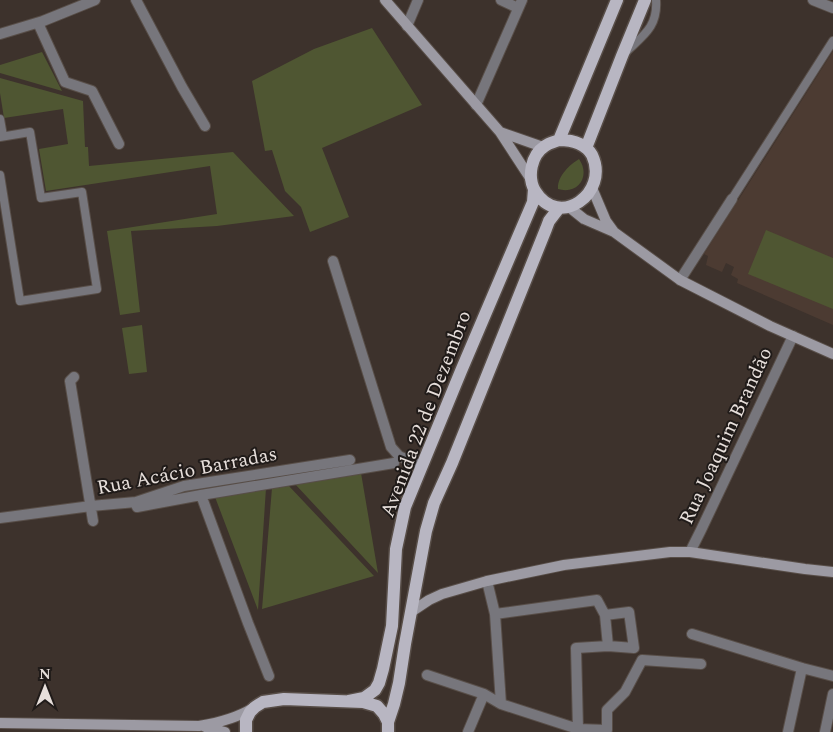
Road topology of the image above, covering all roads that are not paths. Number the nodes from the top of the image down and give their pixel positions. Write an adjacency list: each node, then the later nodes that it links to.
1 (95, 0): 12 (street)
2 (136, 0): 19 (street)
3 (385, 0): 13 (main road)
4 (418, 0): 13 (street)
5 (501, 0): 10 (street)
6 (617, 0): 22 (main road)
7 (645, 0): 16 (main road)
8 (656, 0): 16 (lane)
9 (813, 0): 11 (street)
10 (520, 4): 17 (street)
11 (833, 8)
12 (38, 23): 14 (street); 23 (street)
13 (407, 26): 17 (main road)
14 (0, 34)
15 (833, 41): 29 (lane)
16 (622, 56): 25 (main road)
17 (476, 105): 20 (main road)
18 (0, 118): 21 (lane)
19 (205, 126)
20 (500, 132): 24 (main road); 27 (main road)
21 (1, 136): 26 (lane)
22 (559, 140): 24 (main road); 25 (main road)
23 (119, 144)
24 (543, 147): 27 (main road)
25 (586, 148): 28 (main road)
26 (0, 175)
27 (533, 185): 30 (main road); 39 (main road, Avenida 22 de Dezembro)
28 (592, 188): 30 (main road); 31 (main road)
29 (732, 199): 33 (street)
30 (564, 207): 31 (main road); 48 (main road, Avenida 22 de Dezembro)
31 (614, 232): 33 (main road)
32 (333, 261): 39 (street)
33 (680, 280): 34 (main road)
34 (792, 336): 35 (main road); 45 (street, Rua Joaquim Brandão)
35 (833, 354)
36 (74, 376): 42 (street)
37 (350, 460): 41 (street, Rua Acácio Barradas)
38 (394, 463): 40 (street)
39 (422, 466): 62 (main road, Avenida 22 de Dezembro)
40 (201, 495): 41 (street); 58 (street)
41 (136, 502): 42 (street, Rua Acácio Barradas)
42 (91, 506): 43 (street, Rua Acácio Barradas); 44 (street)
43 (0, 518)
44 (93, 521)
45 (690, 552): 46 (main road); 47 (main road)
46 (833, 572)
47 (487, 581): 48 (main road); 49 (street)
48 (411, 612): 67 (main road, Avenida 22 de Dezembro)
49 (495, 614): 50 (street); 63 (street)
50 (605, 615): 52 (street); 53 (street)
51 (692, 634): 56 (street)
52 (608, 646): 53 (street); 68 (street)
53 (634, 648): 54 (street)
54 (642, 660): 55 (street); 68 (street)
55 (701, 664)
56 (802, 668): 59 (street); 72 (street)
57 (427, 675): 60 (street)
58 (269, 676)
59 (833, 676)
60 (484, 694): 63 (street); 71 (street)
61 (833, 694): 73 (street)
62 (349, 701): 64 (main road, Avenida 22 de Dezembro); 67 (main road, Avenida 22 de Dezembro)
63 (501, 704): 68 (street)
64 (255, 707): 66 (main road); 70 (main road)
65 (0, 723): 66 (main road)
66 (199, 726): 69 (main road)
67 (388, 727)
68 (578, 730)
69 (225, 732)
70 (246, 732)
71 (468, 732)
72 (788, 732)
73 (825, 732)

